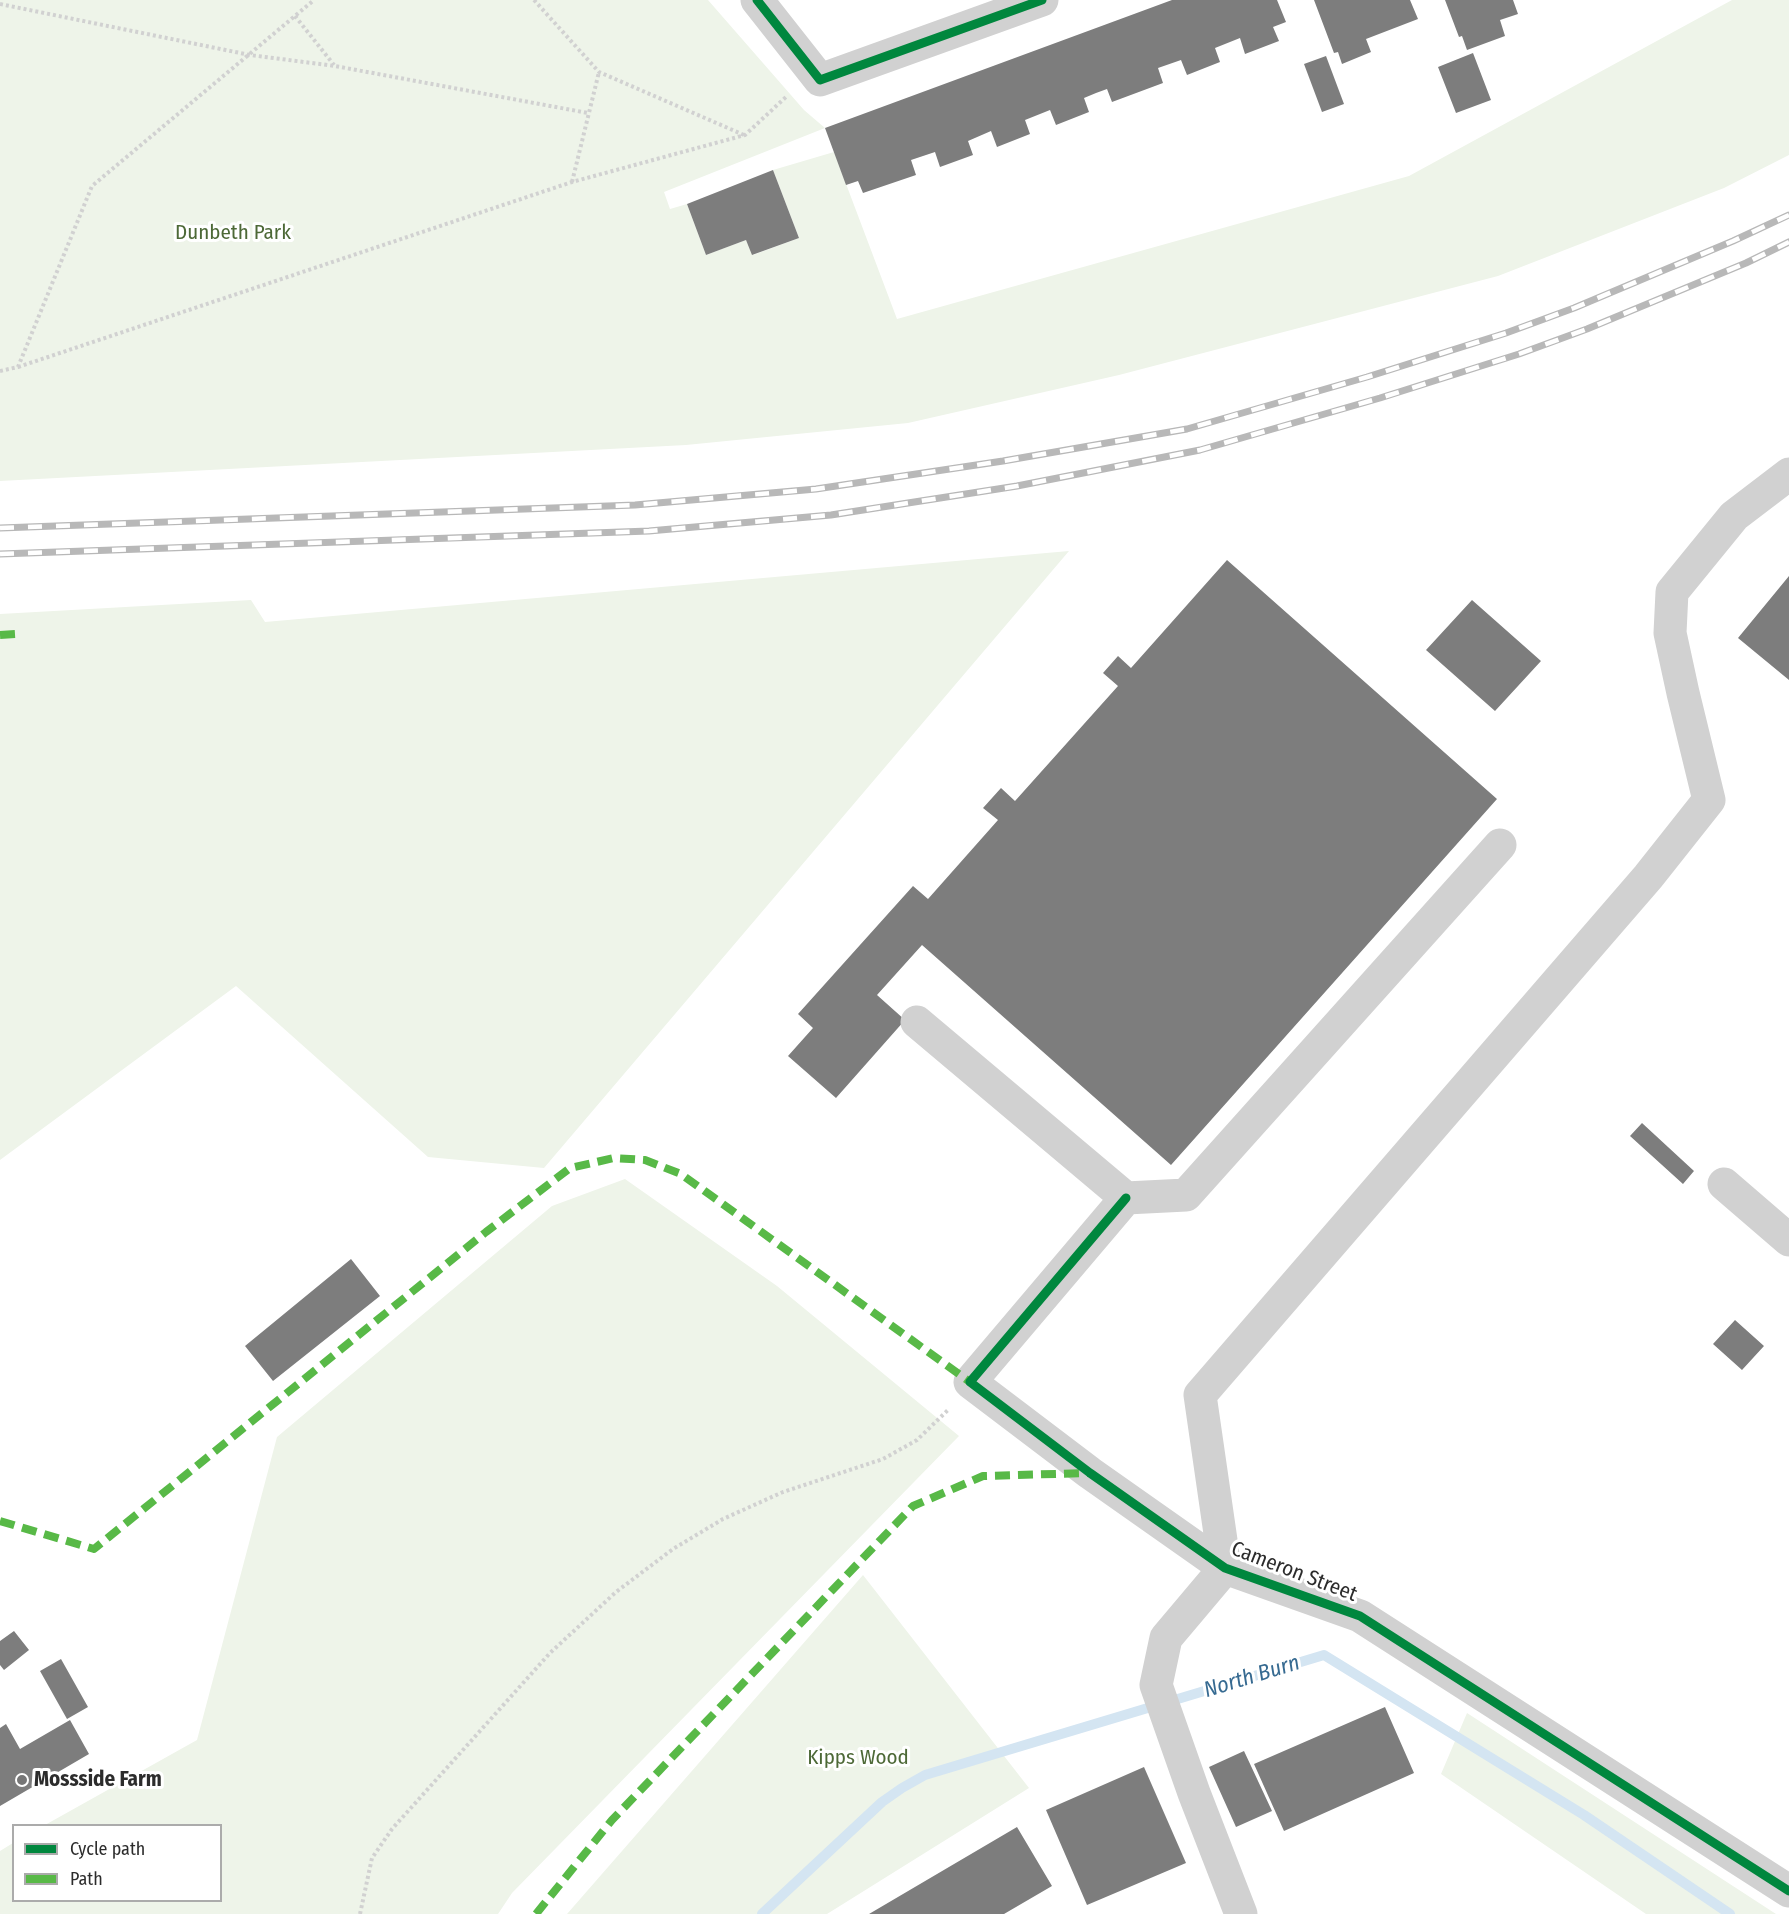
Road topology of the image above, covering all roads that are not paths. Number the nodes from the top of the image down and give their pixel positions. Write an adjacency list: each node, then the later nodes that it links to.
1 (757, 0): 2 (street)
2 (1042, 0)
3 (1789, 474): 9 (street)
4 (1500, 845): 7 (street)
5 (917, 1022): 7 (street)
6 (1724, 1184): 8 (street)
7 (1126, 1198): 9 (street, Cameron Street)
8 (1789, 1240)
9 (1225, 1568): 10 (street, Cameron Street); 11 (street)
10 (1789, 1891)
11 (1241, 1914)

